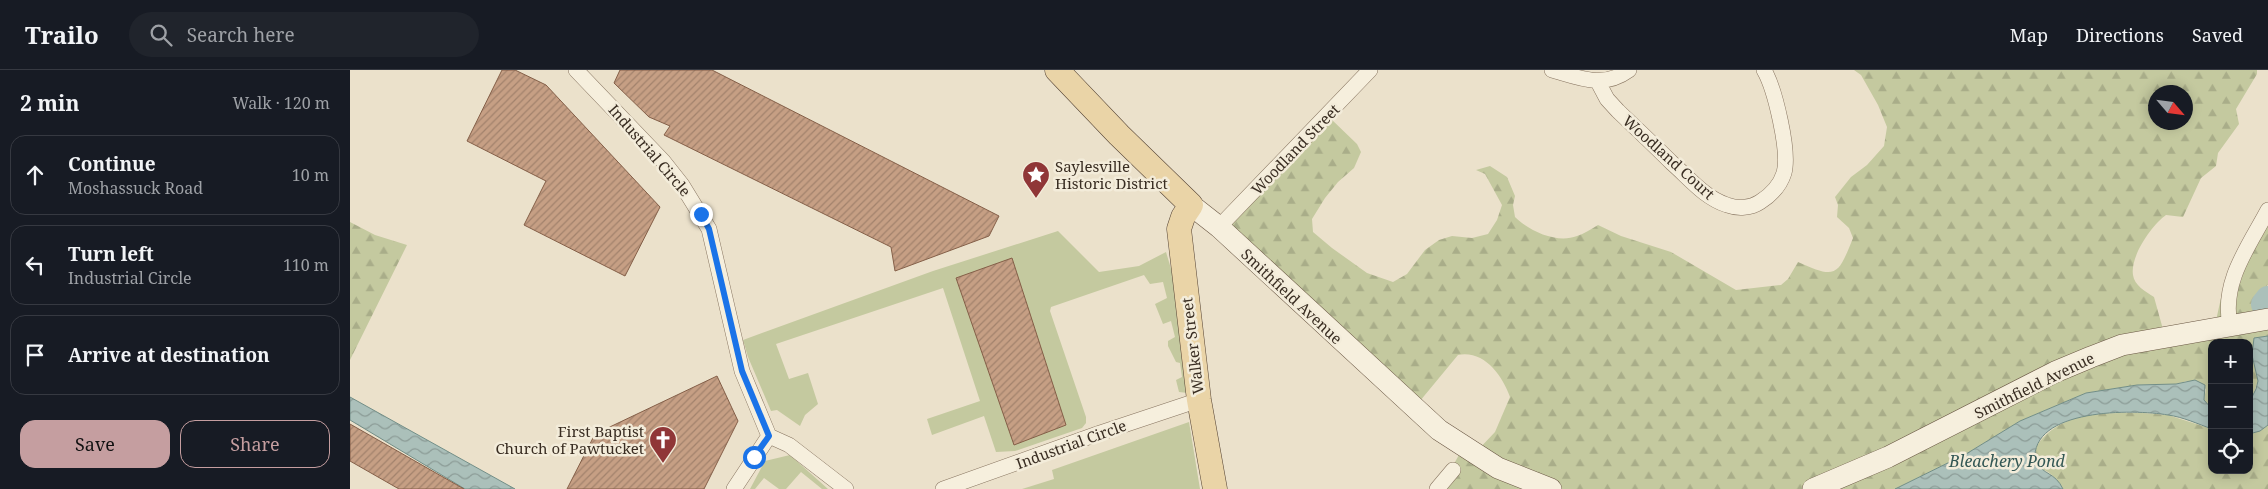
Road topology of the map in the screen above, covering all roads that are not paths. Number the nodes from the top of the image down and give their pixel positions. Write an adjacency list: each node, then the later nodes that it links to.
1 (576, 70): 14 (street, Industrial Circle)
2 (1370, 70): 10 (street, Woodland Street)
3 (1552, 70): 7 (street)
4 (1629, 70): 7 (street)
5 (1764, 70): 7 (street, Woodland Court)
6 (1059, 71): 8 (main road, Smithfield Avenue)
7 (1598, 82)
8 (1192, 205): 10 (main road, Smithfield Avenue); 13 (main road, Walker Street)
9 (2268, 210): 12 (street)
10 (1219, 228): 21 (main road, Smithfield Avenue)
11 (2268, 319): 12 (main road, Smithfield Avenue)
12 (2230, 325): 22 (main road, Smithfield Avenue)
13 (1199, 400): 18 (street, Industrial Circle); 19 (main road, Walker Street)
14 (769, 436): 16 (street); 17 (street)
15 (1453, 470): 20 (street)
16 (734, 489)
17 (846, 489)
18 (943, 489)
19 (1215, 489)
20 (1436, 489)
21 (1551, 489)
22 (1814, 489)

